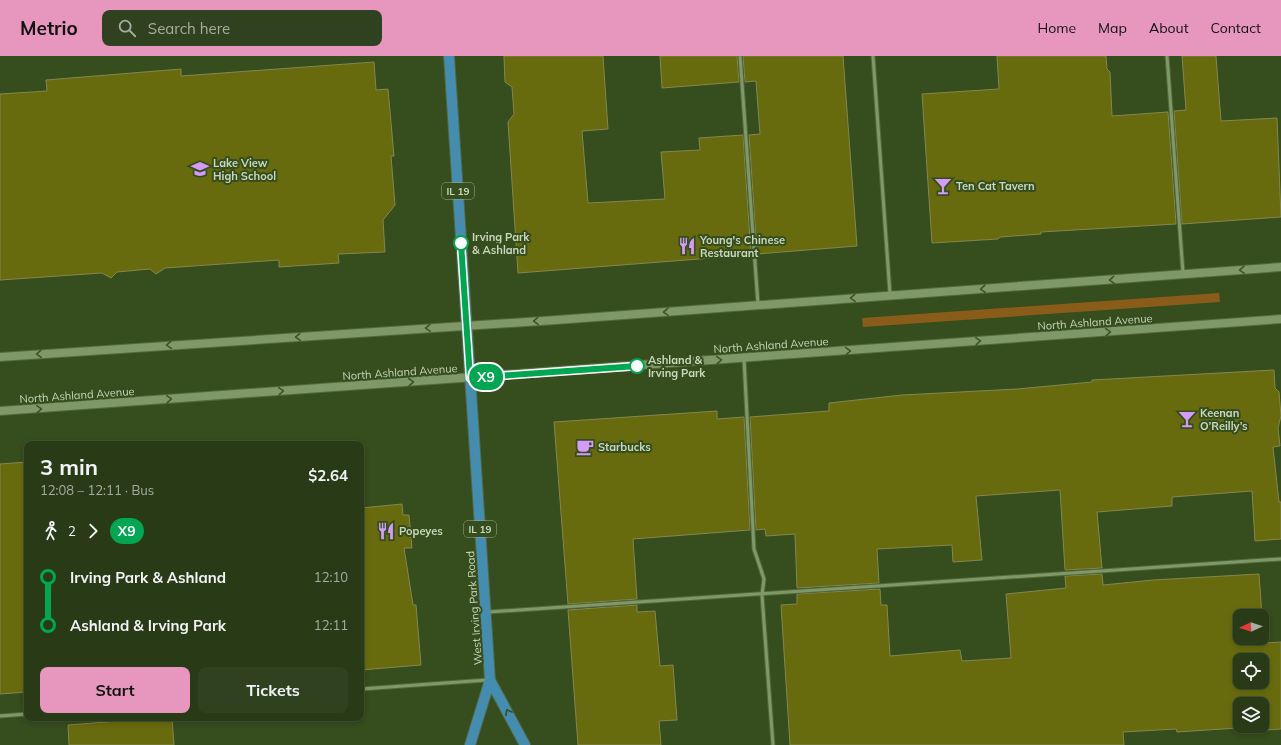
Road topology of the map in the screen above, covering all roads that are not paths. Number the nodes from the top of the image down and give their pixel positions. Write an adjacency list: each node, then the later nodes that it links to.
1 (449, 56): 10 (main road, West Irving Park Road / IL 19)
2 (740, 56): 8 (lane)
3 (873, 56): 7 (lane)
4 (1167, 56): 6 (lane)
5 (1281, 268): 6 (main road, one-way to 6)
6 (1183, 275): 7 (main road, one-way to 7)
7 (890, 296): 8 (main road, one-way to 8)
8 (758, 305): 10 (main road, one-way to 10)
9 (1281, 319): 12 (main road, North Ashland Avenue, one-way to 9)
10 (467, 326): 11 (main road, one-way to 11); 13 (main road, West Irving Park Road / IL 19)
11 (0, 357)
12 (744, 358): 13 (main road, North Ashland Avenue, one-way to 12); 16 (lane)
13 (470, 378): 14 (main road, North Ashland Avenue, one-way to 13); 17 (main road, West Irving Park Road / IL 19)
14 (0, 412)
15 (1281, 559): 16 (lane)
16 (762, 595): 17 (lane); 24 (lane)
17 (486, 612): 18 (main road, West Irving Park Road / IL 19)
18 (490, 680): 19 (lane); 22 (main road, West Irving Park Road / IL 19); 23 (main road, West Irving Park Road / IL 19, one-way to 18)
19 (364, 689)
20 (24, 714): 21 (lane)
21 (0, 716)
22 (470, 745)
23 (525, 745)
24 (772, 745)

